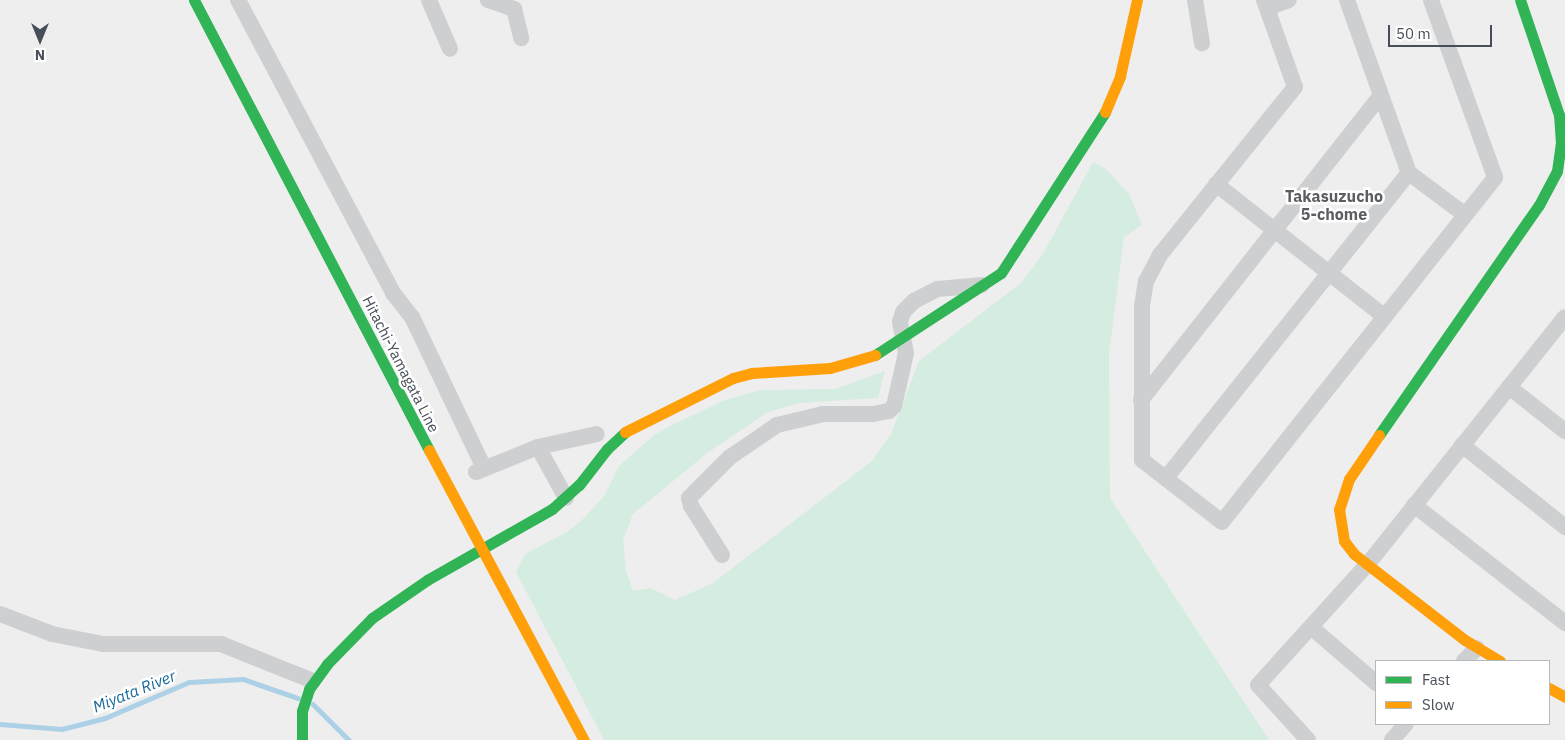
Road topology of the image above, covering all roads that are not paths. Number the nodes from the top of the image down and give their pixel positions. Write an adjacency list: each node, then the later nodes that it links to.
1 (194, 0): 35 (street, Hitachi-Yamagata Line)
2 (238, 0): 30 (street)
3 (429, 0): 14 (street)
4 (488, 0): 12 (street)
5 (1137, 0): 21 (street)
6 (1195, 0): 13 (street)
7 (1289, 0): 11 (street)
8 (1347, 0): 15 (street)
9 (1431, 0): 18 (street)
10 (1520, 0): 37 (street)
11 (1265, 4): 17 (street)
12 (521, 38)
13 (1202, 43)
14 (450, 49)
15 (1381, 95): 16 (street); 19 (street)
16 (1409, 173): 18 (street); 20 (street)
17 (1216, 184): 19 (street); 26 (street)
18 (1464, 214): 22 (street)
19 (1274, 230): 20 (street); 26 (street)
20 (1329, 273): 22 (street); 31 (street)
21 (983, 285): 24 (street); 24 (street)
22 (1384, 316): 31 (street)
23 (1562, 326): 25 (street)
24 (904, 338): 32 (street); 36 (street)
25 (1509, 387): 27 (street); 29 (street)
26 (1141, 400): 31 (street)
27 (1565, 431)
28 (597, 434): 30 (street)
29 (1462, 445): 33 (street); 34 (street)
30 (538, 447): 32 (street)
31 (1166, 478)
32 (566, 498): 35 (street)
33 (1414, 506): 37 (street); 39 (street)
34 (1565, 527)
35 (481, 550): 45 (street); 50 (street, Hitachi-Yamagata Line)
36 (722, 555)
37 (1367, 565): 40 (street); 41 (street)
38 (0, 614): 45 (street)
39 (1565, 623)
40 (1311, 626): 44 (street); 51 (street)
41 (1477, 648): 42 (street); 43 (street)
42 (1465, 660)
43 (1498, 660)
44 (1375, 682)
45 (311, 685): 49 (street)
46 (1550, 689): 47 (street)
47 (1565, 697)
48 (1405, 725): 52 (street)
49 (302, 740)
50 (584, 740)
51 (1308, 740)
52 (1392, 740)

